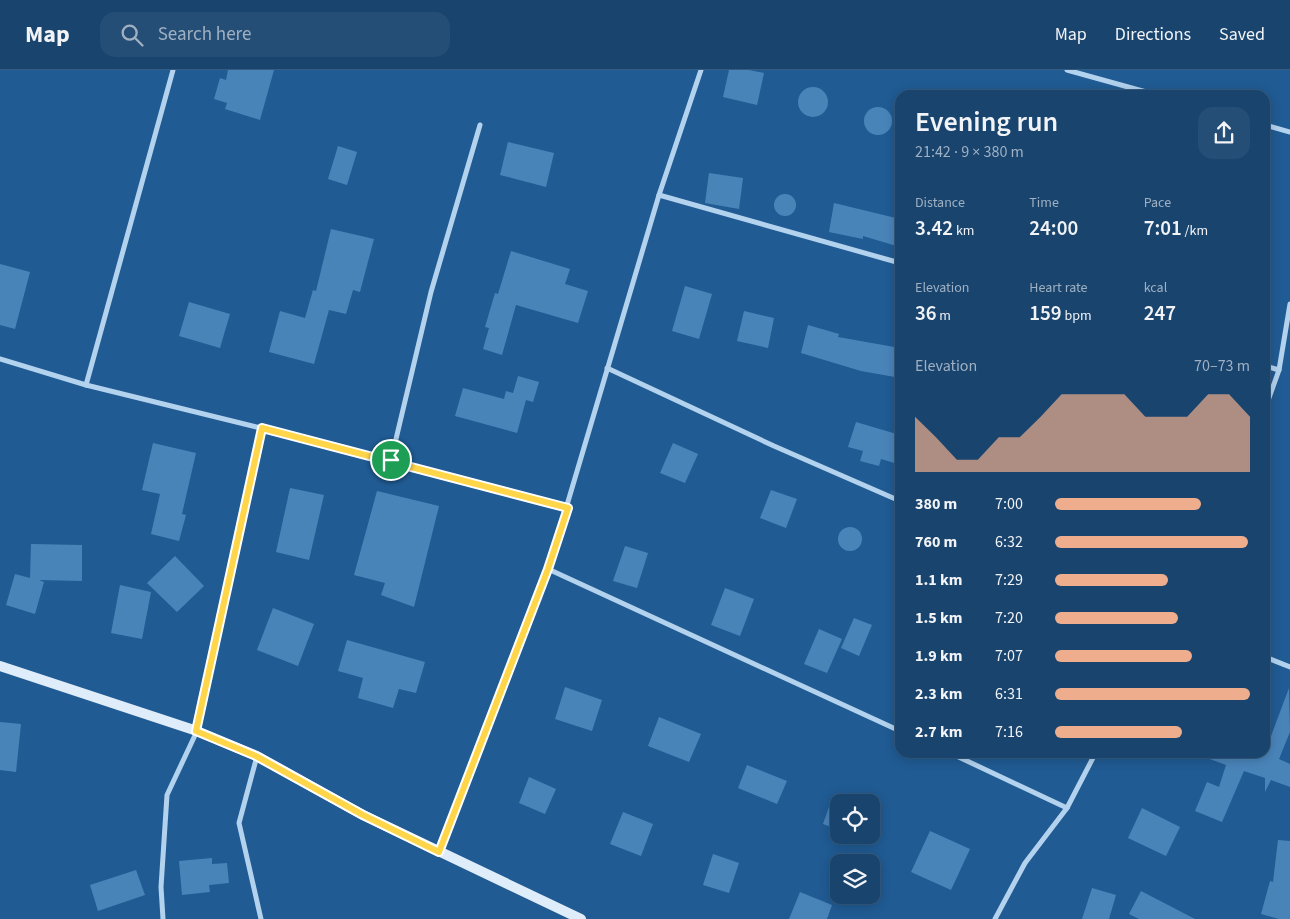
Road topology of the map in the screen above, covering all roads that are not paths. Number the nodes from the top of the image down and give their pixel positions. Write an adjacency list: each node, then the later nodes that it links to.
1 (173, 70): 15 (street)
2 (701, 70): 8 (street)
3 (1067, 70): 4 (street)
4 (1139, 90)
5 (480, 125): 18 (street)
6 (1270, 126): 7 (street)
7 (1290, 132)
8 (660, 195): 9 (street); 13 (street)
9 (895, 262)
10 (1290, 304): 14 (street)
11 (0, 360): 15 (street)
12 (1270, 367): 14 (street)
13 (607, 368): 19 (street); 20 (street)
14 (1279, 370): 16 (street)
15 (86, 385): 17 (street)
16 (1270, 395)
17 (262, 428): 18 (street); 26 (street)
18 (391, 460): 20 (street)
19 (895, 499)
20 (568, 508): 21 (street)
21 (548, 569): 25 (street); 31 (street)
22 (1270, 659): 24 (street)
23 (0, 666): 26 (street)
24 (1290, 667)
25 (895, 729)
26 (196, 731): 27 (street); 32 (street)
27 (256, 756): 31 (street); 33 (street)
28 (961, 758): 30 (street)
29 (1093, 758): 30 (street)
30 (1068, 808): 35 (street)
31 (439, 852): 34 (street)
32 (162, 919)
33 (261, 919)
34 (581, 919)
35 (995, 919)

